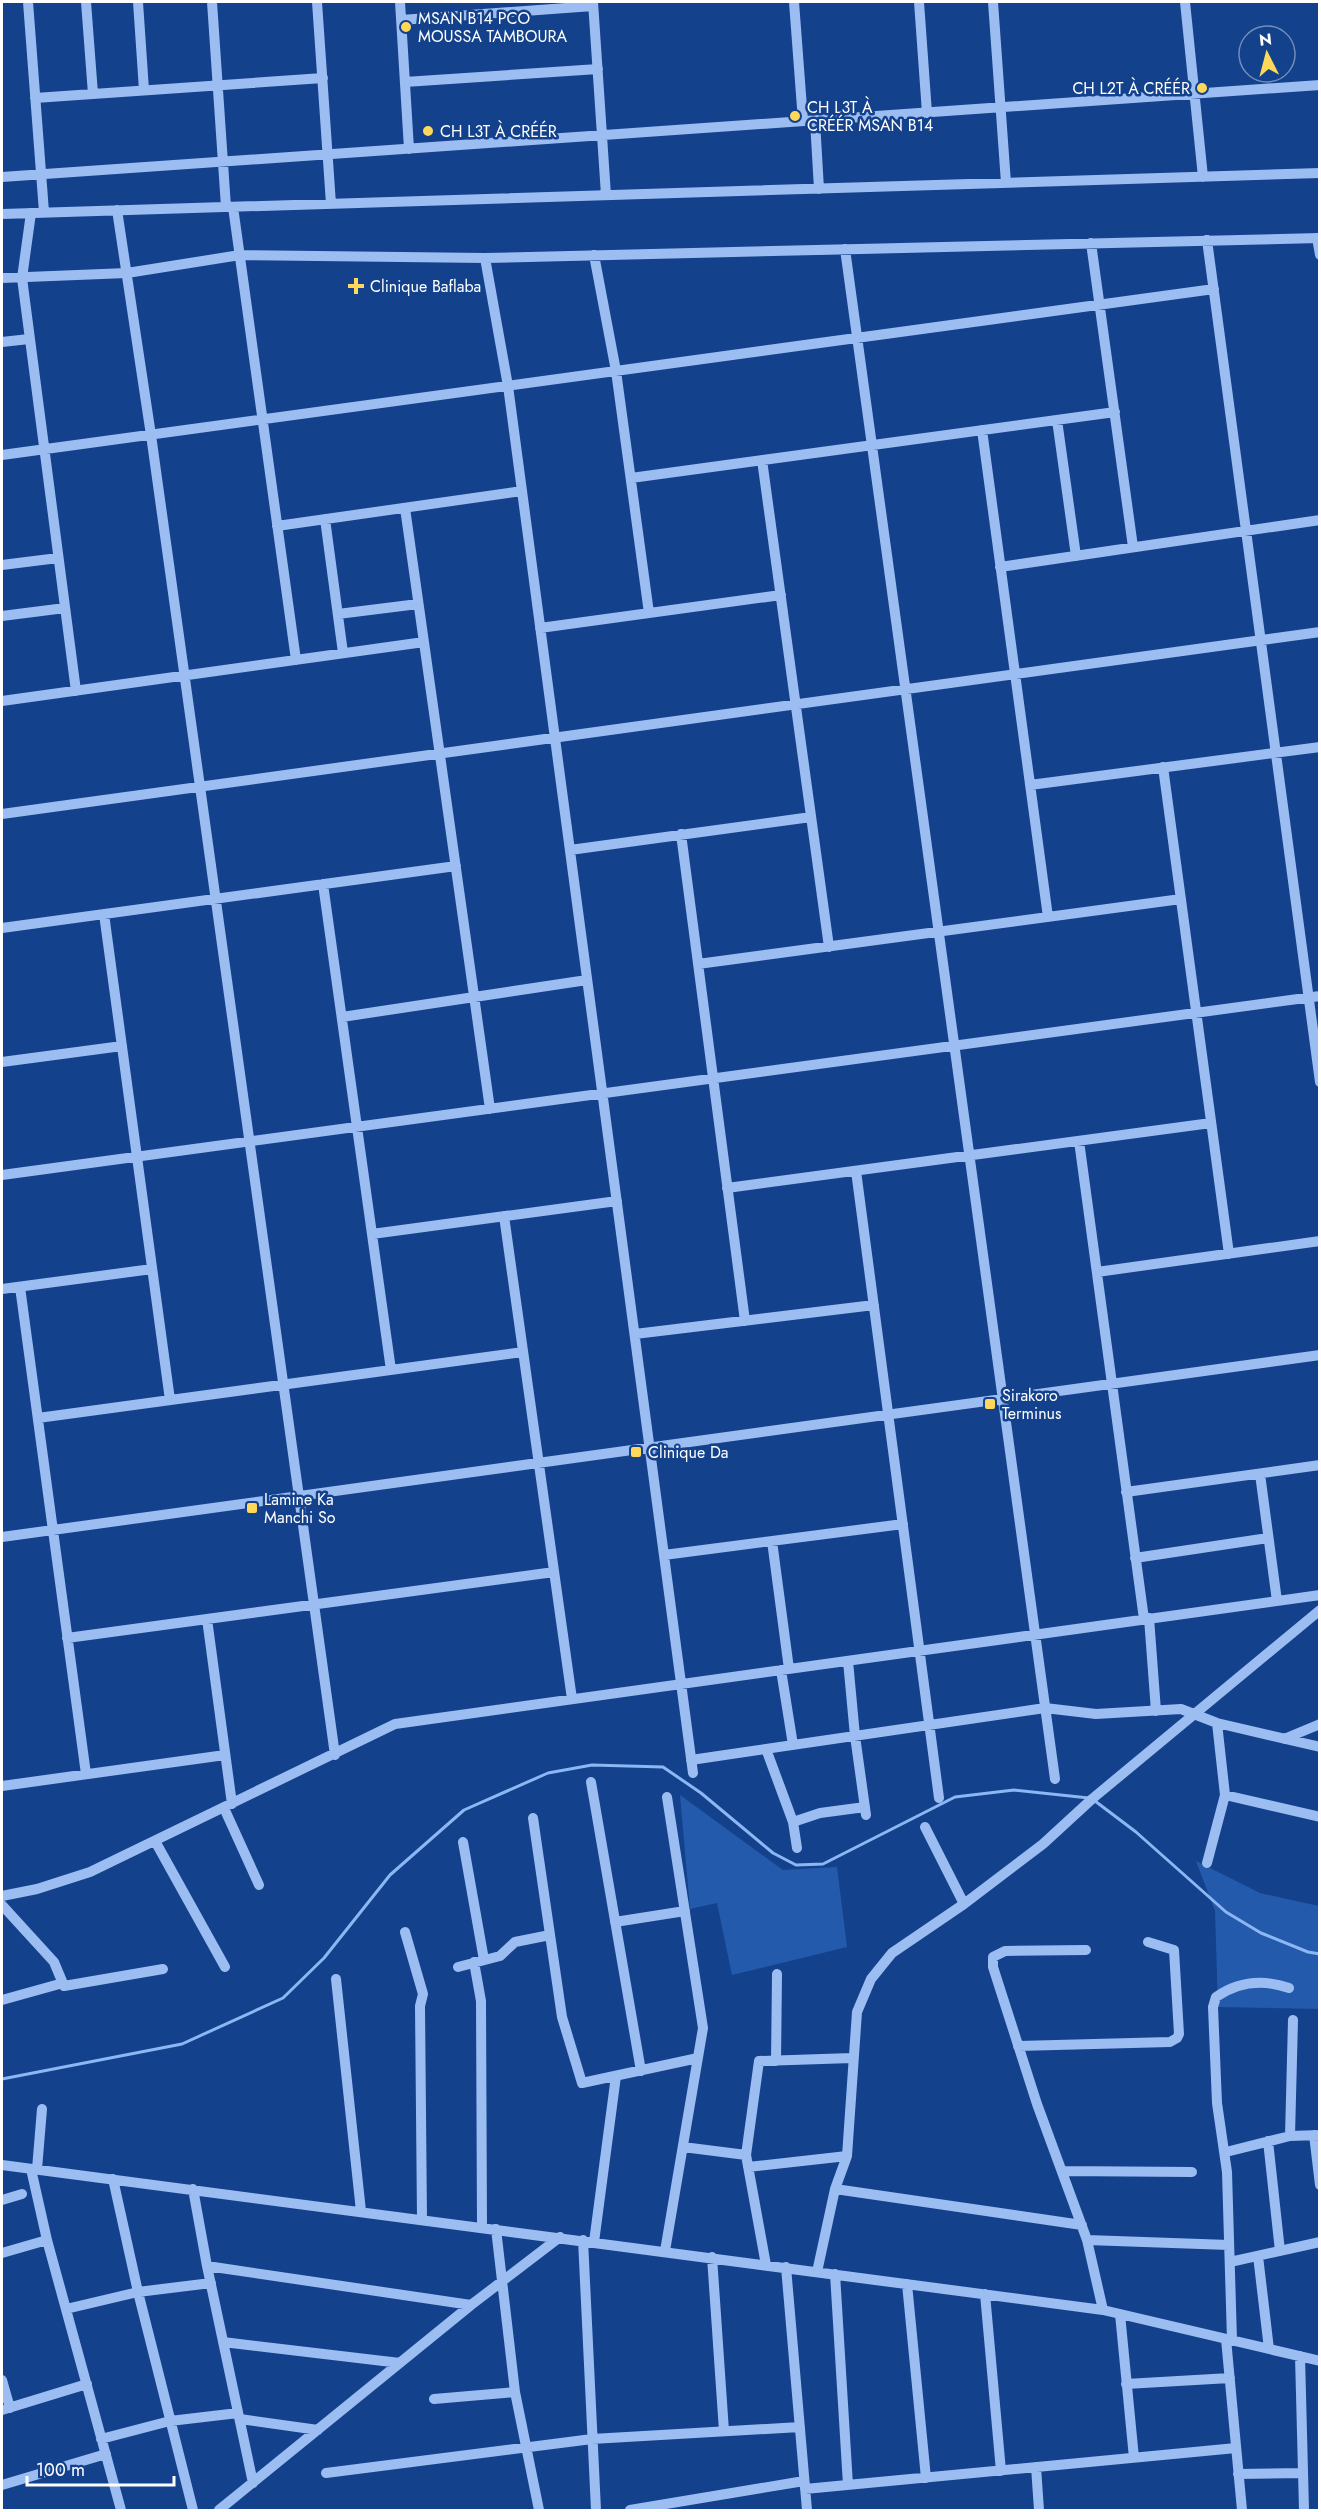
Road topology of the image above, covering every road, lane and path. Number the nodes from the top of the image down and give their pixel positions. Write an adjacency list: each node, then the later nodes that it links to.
1 (28, 2): 21 (street)
2 (87, 2): 19 (street)
3 (138, 2): 18 (street)
4 (212, 2): 16 (street)
5 (317, 2): 14 (street)
6 (400, 2): 12 (street)
7 (794, 2): 24 (street)
8 (919, 2): 23 (street)
9 (993, 2): 22 (street)
10 (1185, 2): 20 (street)
11 (593, 4): 12 (street); 13 (street)
12 (401, 20): 15 (street)
13 (598, 69): 15 (street); 26 (street)
14 (323, 78): 16 (street); 28 (street)
15 (405, 82): 27 (street)
16 (218, 85): 18 (street); 29 (street)
17 (1320, 86): 20 (street)
18 (144, 90): 19 (street)
19 (93, 94): 21 (street)
20 (1195, 94): 22 (street); 33 (street)
21 (35, 98): 31 (street)
22 (1001, 108): 23 (street); 34 (street)
23 (927, 113): 25 (street)
24 (803, 121): 25 (street); 26 (street)
25 (815, 121): 35 (street)
26 (602, 135): 27 (street); 36 (street)
27 (409, 149): 28 (street)
28 (328, 154): 29 (street); 37 (street)
29 (223, 162): 31 (street); 38 (street)
30 (1320, 173): 33 (street)
31 (41, 174): 32 (street); 40 (street)
32 (2, 177)
33 (1203, 177): 34 (street)
34 (1006, 183): 35 (street)
35 (819, 189): 36 (street)
36 (606, 195): 37 (street)
37 (331, 204): 38 (street)
38 (230, 207): 39 (street); 47 (street)
39 (117, 210): 40 (street); 51 (street)
40 (44, 212): 41 (street)
41 (30, 213): 42 (street); 53 (street)
42 (2, 214)
43 (1318, 238): 44 (street); 49 (street)
44 (1207, 240): 45 (street); 54 (street)
45 (1091, 243): 46 (street); 55 (street)
46 (845, 249): 48 (street); 56 (street)
47 (240, 255): 50 (street); 51 (street); 62 (street)
48 (594, 255): 50 (street); 59 (street)
49 (1320, 255)
50 (485, 258): 60 (street)
51 (127, 273): 53 (street); 65 (street)
52 (2, 278): 53 (street)
53 (22, 278): 57 (street)
54 (1214, 289): 55 (street); 76 (street)
55 (1100, 305): 56 (street); 61 (street)
56 (857, 338): 59 (street); 66 (street)
57 (29, 339): 58 (street); 67 (street)
58 (2, 342)
59 (616, 371): 60 (street); 70 (street)
60 (508, 386): 62 (street); 71 (street)
61 (1114, 412): 63 (street); 77 (street)
62 (262, 419): 65 (street); 75 (street)
63 (1057, 420): 64 (street); 78 (street)
64 (982, 430): 66 (street); 81 (street)
65 (151, 435): 67 (street); 95 (street)
66 (872, 445): 69 (street); 96 (street)
67 (44, 449): 68 (street); 79 (street)
68 (2, 455)
69 (762, 460): 70 (street); 82 (street)
70 (631, 478): 85 (street)
71 (522, 491): 72 (street); 88 (street)
72 (405, 508): 73 (street); 83 (street)
73 (325, 519): 75 (street); 86 (street)
74 (1320, 520): 76 (street)
75 (277, 526): 93 (street)
76 (1246, 531): 77 (street); 90 (street)
77 (1133, 547): 78 (street)
78 (1076, 556): 81 (street)
79 (58, 558): 80 (street); 84 (street)
80 (2, 565)
81 (1000, 567): 94 (street)
82 (781, 595): 85 (street); 99 (street)
83 (418, 603): 86 (street); 91 (street)
84 (65, 608): 87 (street); 97 (street)
85 (649, 613): 88 (street)
86 (338, 614): 92 (street)
87 (2, 616)
88 (540, 628): 100 (street)
89 (1320, 632): 90 (street)
90 (1261, 640): 94 (street); 102 (street)
91 (424, 642): 92 (street); 103 (street)
92 (343, 653): 93 (street)
93 (296, 660): 95 (street)
94 (1015, 674): 96 (street); 105 (street)
95 (184, 676): 97 (street); 106 (street)
96 (906, 689): 99 (street); 118 (street)
97 (76, 691): 98 (street)
98 (2, 701)
99 (796, 705): 100 (street); 108 (street)
100 (555, 738): 103 (street); 110 (street)
101 (1320, 747): 102 (street)
102 (1275, 752): 104 (street); 122 (street)
103 (440, 754): 106 (street); 111 (street)
104 (1163, 767): 105 (street); 114 (street)
105 (1030, 785): 116 (street)
106 (200, 787): 107 (street); 113 (street)
107 (2, 814)
108 (811, 817): 109 (street); 119 (street)
109 (681, 834): 110 (street); 120 (street)
110 (570, 850): 121 (street)
111 (456, 866): 112 (street); 123 (street)
112 (324, 884): 113 (street); 125 (street)
113 (215, 899): 115 (street); 135 (street)
114 (1181, 899): 116 (street); 124 (street)
115 (104, 914): 117 (street); 126 (street)
116 (1048, 917): 118 (street)
117 (2, 928)
118 (939, 932): 119 (street); 127 (street)
119 (829, 947): 120 (street)
120 (698, 964): 129 (street)
121 (587, 980): 123 (street); 131 (street)
122 (1314, 996): 124 (street); 130 (street)
123 (474, 997): 125 (street); 132 (street)
124 (1196, 1012): 127 (street); 133 (street)
125 (342, 1017): 134 (street)
126 (122, 1046): 128 (street); 138 (street)
127 (954, 1046): 129 (street); 137 (street)
128 (2, 1062)
129 (713, 1078): 131 (street); 141 (street)
130 (1320, 1082)
131 (603, 1093): 132 (street); 142 (street)
132 (490, 1108): 134 (street)
133 (1211, 1123): 136 (street); 146 (street)
134 (357, 1126): 135 (street); 144 (street)
135 (249, 1141): 138 (street); 158 (street)
136 (1079, 1141): 137 (street); 148 (street)
137 (969, 1155): 139 (street); 159 (street)
138 (137, 1156): 140 (street); 147 (street)
139 (856, 1171): 141 (street); 151 (street)
140 (2, 1175)
141 (727, 1188): 152 (street)
142 (617, 1201): 143 (street); 153 (street)
143 (504, 1216): 144 (street); 154 (street)
144 (372, 1234): 156 (street)
145 (1320, 1242): 146 (street)
146 (1229, 1254): 148 (street)
147 (152, 1269): 149 (street); 160 (street)
148 (1097, 1272): 157 (street)
149 (20, 1287): 150 (street); 162 (street)
150 (2, 1289)
151 (874, 1305): 152 (street); 161 (street)
152 (745, 1321): 153 (street)
153 (635, 1334): 163 (street)
154 (523, 1352): 156 (street); 164 (street)
155 (1320, 1355): 157 (street)
156 (391, 1370): 158 (street)
157 (1112, 1384): 159 (street); 167 (street)
158 (283, 1385): 160 (street); 168 (street)
159 (1003, 1399): 161 (street); 183 (street)
160 (170, 1400): 162 (street)
161 (888, 1414): 163 (street); 169 (street)
162 (38, 1418): 170 (street)
163 (650, 1447): 164 (street); 174 (street)
164 (538, 1462): 168 (street); 176 (street)
165 (1320, 1465): 166 (street)
166 (1260, 1474): 167 (street); 172 (street)
167 (1126, 1492): 175 (street)
168 (299, 1496): 170 (street); 179 (street)
169 (903, 1524): 173 (street); 185 (street)
170 (53, 1530): 171 (street); 184 (street)
171 (2, 1537)
172 (1268, 1538): 175 (street); 178 (street)
173 (772, 1541): 174 (street); 187 (street)
174 (664, 1555): 188 (street)
175 (1135, 1558): 182 (street)
176 (554, 1572): 179 (street); 189 (street)
177 (1320, 1595): 178 (street)
178 (1277, 1601): 182 (street)
179 (314, 1604): 181 (street); 202 (street)
180 (1320, 1610): 192 (street)
181 (207, 1619): 184 (street); 201 (street)
182 (1146, 1619): 183 (street); 191 (street)
183 (1035, 1634): 185 (street); 190 (street)
184 (68, 1638): 205 (street)
185 (920, 1651): 186 (street); 195 (street)
186 (848, 1660): 187 (street); 196 (street)
187 (785, 1669): 188 (street); 198 (street)
188 (681, 1684): 189 (street); 203 (street)
189 (572, 1699): 202 (street)
190 (1045, 1708): 191 (street); 195 (street); 206 (street)
191 (1156, 1711): 192 (street)
192 (1194, 1713): 193 (street); 223 (street)
193 (1217, 1723): 197 (street); 209 (street)
194 (1320, 1724): 197 (street)
195 (930, 1725): 196 (street); 211 (street)
196 (855, 1736): 198 (street); 215 (street)
197 (1284, 1739): 199 (street)
198 (793, 1745): 200 (street)
199 (1320, 1747)
200 (766, 1749): 203 (street); 215 (street)
201 (225, 1755): 205 (street); 212 (street)
202 (335, 1755): 212 (street)
203 (691, 1760): 204 (street)
204 (693, 1773)
205 (86, 1774): 208 (street)
206 (1055, 1779)
207 (591, 1782): 226 (street)
208 (2, 1786)
209 (1225, 1795): 213 (street); 220 (street)
210 (667, 1797): 225 (street)
211 (939, 1798)
212 (228, 1806): 217 (street); 221 (street)
213 (1320, 1816)
214 (533, 1818): 228 (street)
215 (793, 1822): 219 (street)
216 (925, 1827): 223 (street)
217 (155, 1841): 222 (street); 233 (street)
218 (463, 1842): 231 (street)
219 (797, 1848)
220 (1207, 1863)
221 (259, 1885)
222 (2, 1896)
223 (964, 1904): 243 (street)
224 (2, 1905): 237 (street)
225 (685, 1911): 226 (street); 242 (street)
226 (615, 1922): 245 (street)
227 (405, 1932): 267 (street)
228 (550, 1935): 231 (street); 246 (street)
229 (1148, 1942): 241 (street)
230 (1086, 1950): 241 (street)
231 (479, 1961): 232 (street); 269 (street)
232 (458, 1966)
233 (225, 1967)
234 (163, 1970): 237 (street)
235 (777, 1974): 244 (street)
236 (336, 1979): 266 (street)
237 (63, 1983): 239 (street)
238 (1289, 1988): 252 (street)
239 (2, 2000)
240 (1293, 2020): 249 (street)
241 (1018, 2046): 258 (street)
242 (698, 2058): 245 (street); 251 (street)
243 (852, 2058): 244 (street); 254 (street)
244 (776, 2061): 253 (street)
245 (641, 2070): 246 (street)
246 (616, 2076): 274 (street)
247 (42, 2109): 257 (street)
248 (1317, 2135): 249 (street); 261 (street)
249 (1290, 2136): 250 (street)
250 (1268, 2141): 252 (street); 278 (street)
251 (683, 2146): 253 (street); 277 (street)
252 (1226, 2152): 276 (street)
253 (746, 2155): 256 (street)
254 (847, 2156): 256 (street); 263 (street)
255 (2, 2165): 257 (street)
256 (748, 2167): 283 (street)
257 (34, 2169): 260 (street); 272 (street)
258 (1062, 2171): 259 (street); 268 (street)
259 (1192, 2172)
260 (113, 2179): 262 (street); 291 (street)
261 (1320, 2185)
262 (193, 2189): 266 (street); 284 (street)
263 (835, 2189): 268 (street); 286 (street)
264 (22, 2194): 265 (street)
265 (2, 2200)
266 (361, 2211): 267 (street)
267 (422, 2219): 269 (street)
268 (1082, 2225): 273 (street)
269 (482, 2227): 270 (street)
270 (496, 2229): 271 (street); 288 (street)
271 (560, 2237): 274 (street); 288 (street)
272 (47, 2240): 279 (street); 294 (street)
273 (1087, 2240): 276 (street); 295 (street)
274 (589, 2241): 277 (street); 316 (street)
275 (1320, 2242): 278 (street)
276 (1229, 2245): 282 (street)
277 (665, 2251): 281 (street)
278 (1280, 2251): 280 (street)
279 (2, 2253)
280 (1257, 2256): 282 (street); 299 (street)
281 (712, 2257): 283 (street); 314 (street)
282 (1230, 2262): 297 (street)
283 (766, 2265): 285 (street)
284 (207, 2266): 289 (street); 293 (street)
285 (786, 2267): 286 (street); 312 (street)
286 (817, 2272): 287 (street)
287 (835, 2274): 290 (street); 330 (street)
288 (502, 2281): 293 (street); 307 (street)
289 (211, 2283): 291 (street); 298 (street)
290 (907, 2284): 292 (street); 326 (street)
291 (138, 2292): 294 (street); 311 (street)
292 (986, 2294): 295 (street); 322 (street)
293 (471, 2306): 302 (street)
294 (66, 2309): 305 (street)
295 (1103, 2310): 296 (street)
296 (1120, 2314): 297 (street); 306 (street)
297 (1229, 2340): 299 (street); 303 (street)
298 (224, 2342): 302 (street); 310 (street)
299 (1269, 2349): 300 (street)
300 (1300, 2356): 301 (street); 324 (street)
301 (1320, 2361)
302 (400, 2363): 313 (street)
303 (1230, 2378): 306 (street); 318 (street)
304 (2, 2380): 309 (street)
305 (87, 2384): 309 (street); 315 (street)
306 (1126, 2384): 320 (street)
307 (515, 2392): 308 (street); 317 (street)
308 (434, 2399)
309 (6, 2409)
310 (239, 2416): 311 (street); 313 (street); 327 (street)
311 (170, 2421): 315 (street); 332 (street)
312 (800, 2427): 314 (street); 329 (street)
313 (318, 2430): 327 (street)
314 (724, 2431): 316 (street)
315 (101, 2439): 319 (street)
316 (592, 2439): 317 (street); 335 (street)
317 (527, 2446): 323 (street); 334 (street)
318 (1236, 2448): 320 (street); 325 (street)
319 (106, 2454): 328 (street); 331 (street)
320 (1134, 2458): 321 (street)
321 (1036, 2468): 322 (street); 338 (street)
322 (1001, 2471): 326 (street)
323 (326, 2473)
324 (1302, 2473): 325 (street); 340 (street)
325 (1238, 2474): 339 (street)
326 (926, 2478): 330 (street)
327 (253, 2483): 333 (street)
328 (2, 2485)
329 (805, 2485): 330 (street); 336 (street); 337 (street)
330 (848, 2485)
331 (118, 2510)
332 (193, 2511)
333 (219, 2511)
334 (539, 2511)
335 (596, 2511)
336 (630, 2511)
337 (807, 2511)
338 (1039, 2511)
339 (1242, 2511)
340 (1304, 2511)

